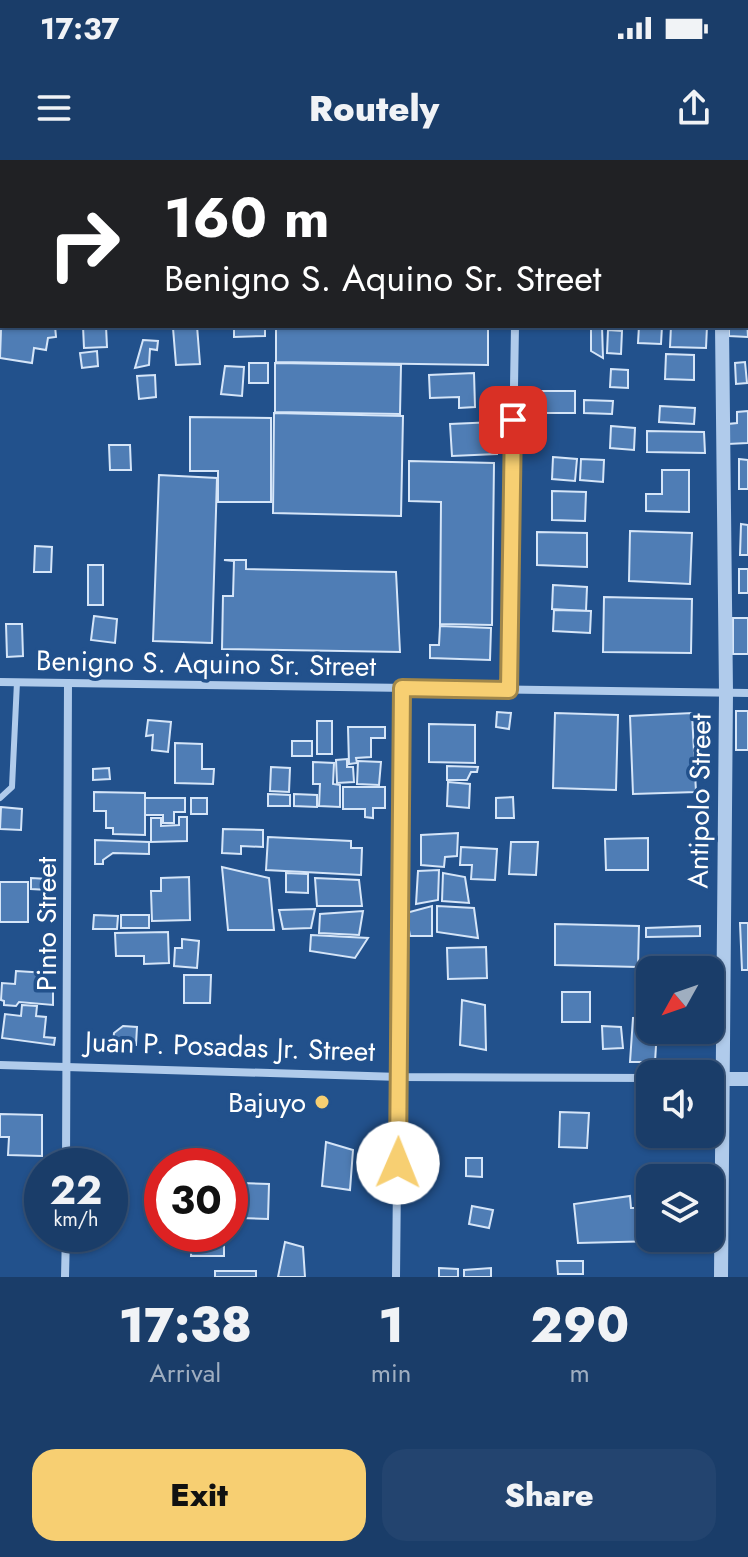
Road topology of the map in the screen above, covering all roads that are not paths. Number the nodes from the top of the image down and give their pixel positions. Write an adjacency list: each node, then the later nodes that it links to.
1 (515, 328): 7 (street)
2 (722, 328): 8 (street, Antipolo Street)
3 (0, 682): 4 (street, Benigno S. Aquino Sr. Street)
4 (17, 682): 5 (street, Benigno S. Aquino Sr. Street); 10 (lane)
5 (68, 683): 6 (street, Benigno S. Aquino Sr. Street); 13 (street, Pinto Street)
6 (402, 688): 7 (street, Benigno S. Aquino Sr. Street); 14 (street)
7 (509, 690): 8 (street, Benigno S. Aquino Sr. Street)
8 (726, 693): 9 (street, Benigno S. Aquino Sr. Street); 11 (street, Antipolo Street)
9 (748, 693)
10 (0, 798)
11 (716, 1060)
12 (0, 1065): 13 (street, Juan P. Posadas Jr. Street)
13 (68, 1067): 14 (street, Juan P. Posadas Jr. Street); 18 (street, Pinto Street)
14 (400, 1077): 15 (street, Juan P. Posadas Jr. Street); 22 (street)
15 (636, 1078)
16 (724, 1079): 17 (street)
17 (748, 1079)
18 (66, 1148)
19 (718, 1148): 23 (street, Antipolo Street)
20 (66, 1252): 21 (street)
21 (65, 1277)
22 (396, 1277)
23 (721, 1277)

